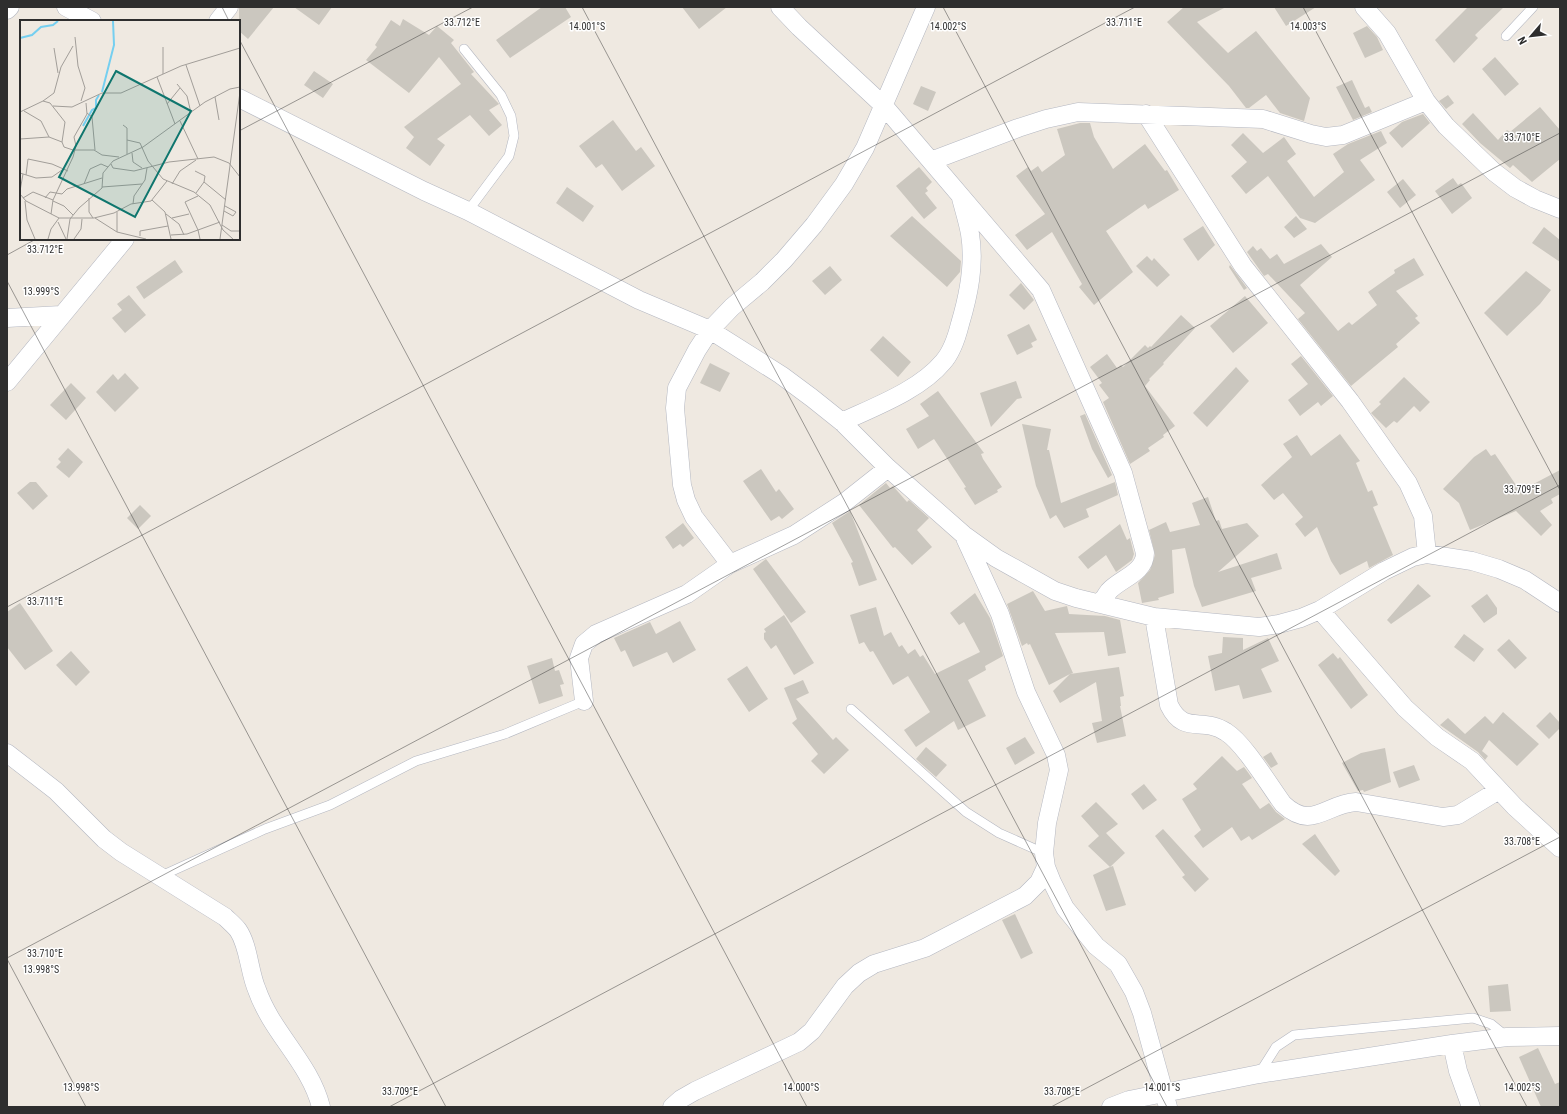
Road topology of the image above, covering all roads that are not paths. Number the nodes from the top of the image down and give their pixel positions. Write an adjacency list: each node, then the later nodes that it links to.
1 (10, 7): 8 (street)
2 (66, 7): 9 (street)
3 (229, 7): 10 (street)
4 (780, 7): 15 (street)
5 (926, 7): 15 (street)
6 (1364, 7): 14 (street)
7 (1533, 7): 11 (lane)
8 (7, 10)
9 (90, 20)
10 (219, 20)
11 (1506, 36)
12 (464, 49): 20 (lane)
13 (241, 101): 20 (street)
14 (1426, 101): 16 (street); 19 (street)
15 (884, 106): 17 (street); 24 (street)
16 (1146, 114): 17 (street); 29 (street)
17 (931, 161): 18 (street)
18 (960, 195): 26 (street); 32 (street)
19 (1560, 210)
20 (468, 211): 24 (street)
21 (124, 240): 22 (street)
22 (61, 316): 23 (street); 25 (street)
23 (7, 318)
24 (710, 330): 26 (street); 30 (street)
25 (7, 382)
26 (842, 422): 27 (street)
27 (888, 468): 28 (street); 30 (street)
28 (964, 535): 32 (street); 40 (street)
29 (1427, 554): 31 (street); 33 (street)
30 (730, 564): 35 (street)
31 (1560, 603)
32 (1100, 604): 34 (street)
33 (1320, 610): 34 (street); 38 (street)
34 (1154, 617): 38 (street)
35 (584, 700): 41 (lane)
36 (851, 709): 40 (lane)
37 (7, 754): 41 (street)
38 (1499, 790): 39 (street)
39 (1560, 848)
40 (1045, 860): 46 (street); 48 (street)
41 (161, 876): 47 (street)
42 (1560, 1036): 43 (street)
43 (1507, 1037): 44 (street); 45 (lane)
44 (1452, 1044): 45 (street); 50 (street)
45 (1259, 1074): 46 (street)
46 (1166, 1100): 49 (street)
47 (321, 1107)
48 (672, 1107)
49 (1111, 1107)
50 (1471, 1107)

